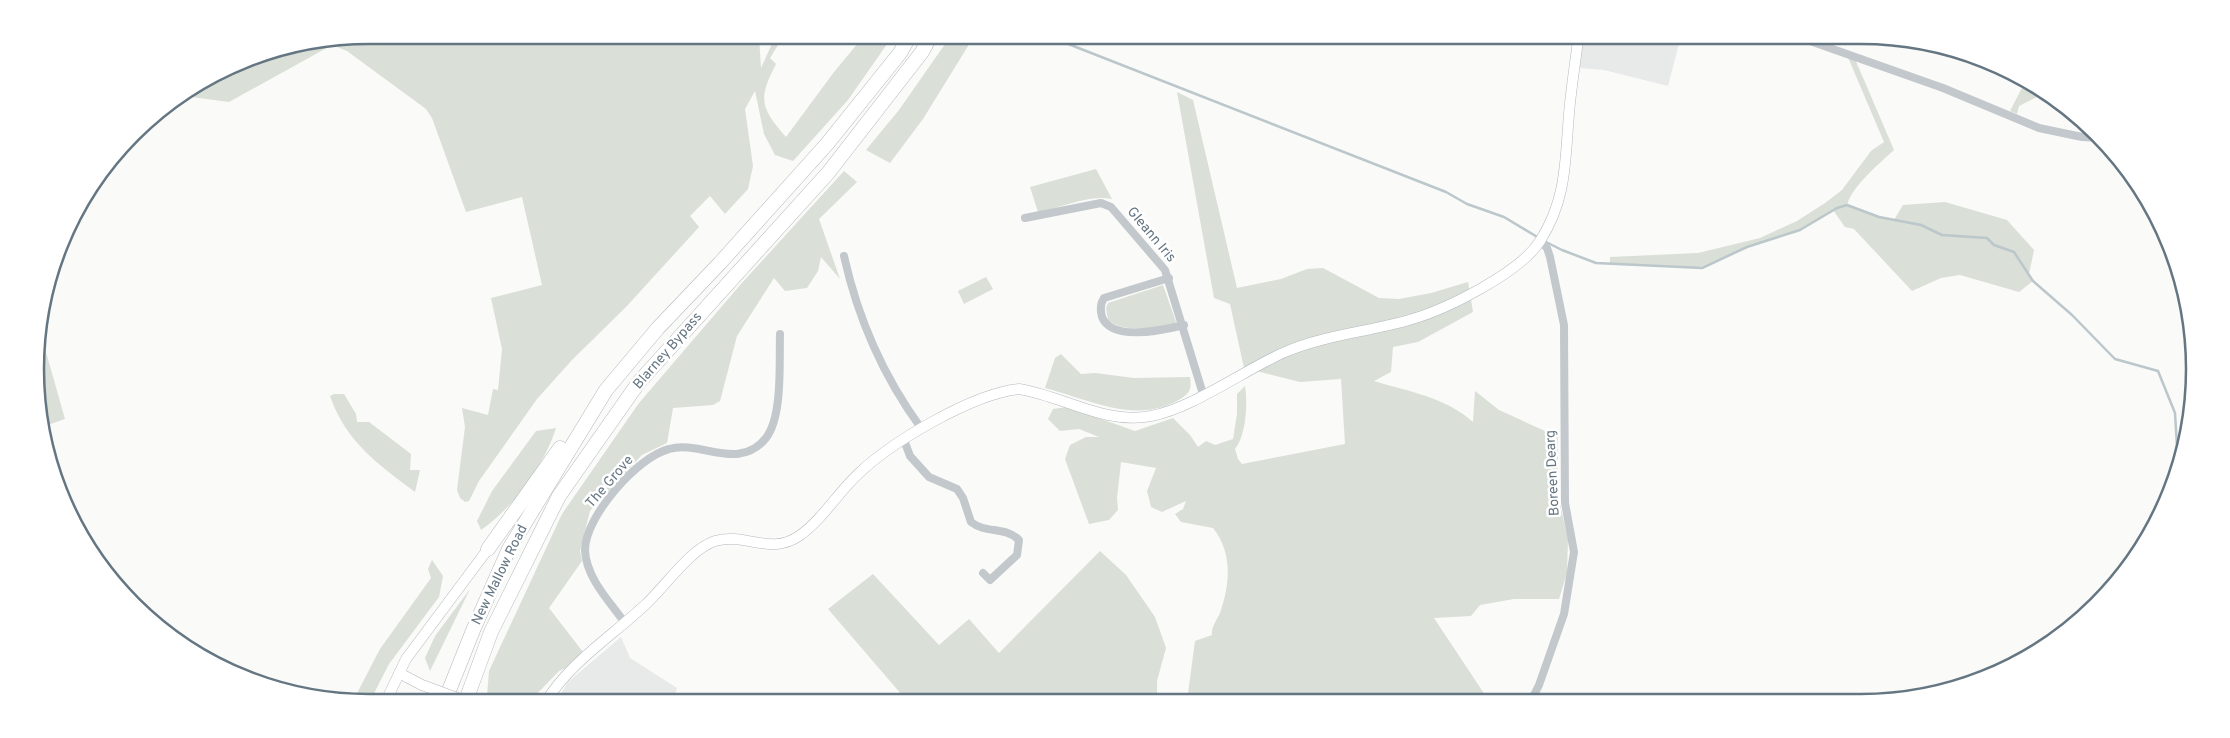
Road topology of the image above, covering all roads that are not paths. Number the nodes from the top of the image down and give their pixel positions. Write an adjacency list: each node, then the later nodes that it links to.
1 (905, 44): 13 (highway, Blarney Bypass)
2 (926, 44): 23 (highway, Blarney Bypass)
3 (1578, 44): 7 (street)
4 (1818, 44): 5 (street)
5 (2089, 137)
6 (1025, 218): 9 (street, Gleann Iris)
7 (1542, 239): 12 (street); 25 (street, Boreen Dearg)
8 (844, 256): 14 (street)
9 (1169, 278): 10 (street, Gleann Iris); 10 (street, Gleann Iris)
10 (1184, 325): 12 (street, Gleann Iris)
11 (780, 334): 18 (street, The Grove)
12 (1203, 394): 14 (street)
13 (582, 428): 16 (highway); 22 (highway, New Mallow Road)
14 (921, 428): 15 (street)
15 (904, 440): 17 (street); 18 (street)
16 (488, 549): 19 (street)
17 (982, 573)
18 (625, 623): 24 (street)
19 (398, 673): 20 (street); 21 (street, bridge)
20 (389, 694)
21 (446, 694)
22 (448, 694)
23 (469, 694)
24 (553, 694)
25 (1534, 694)

